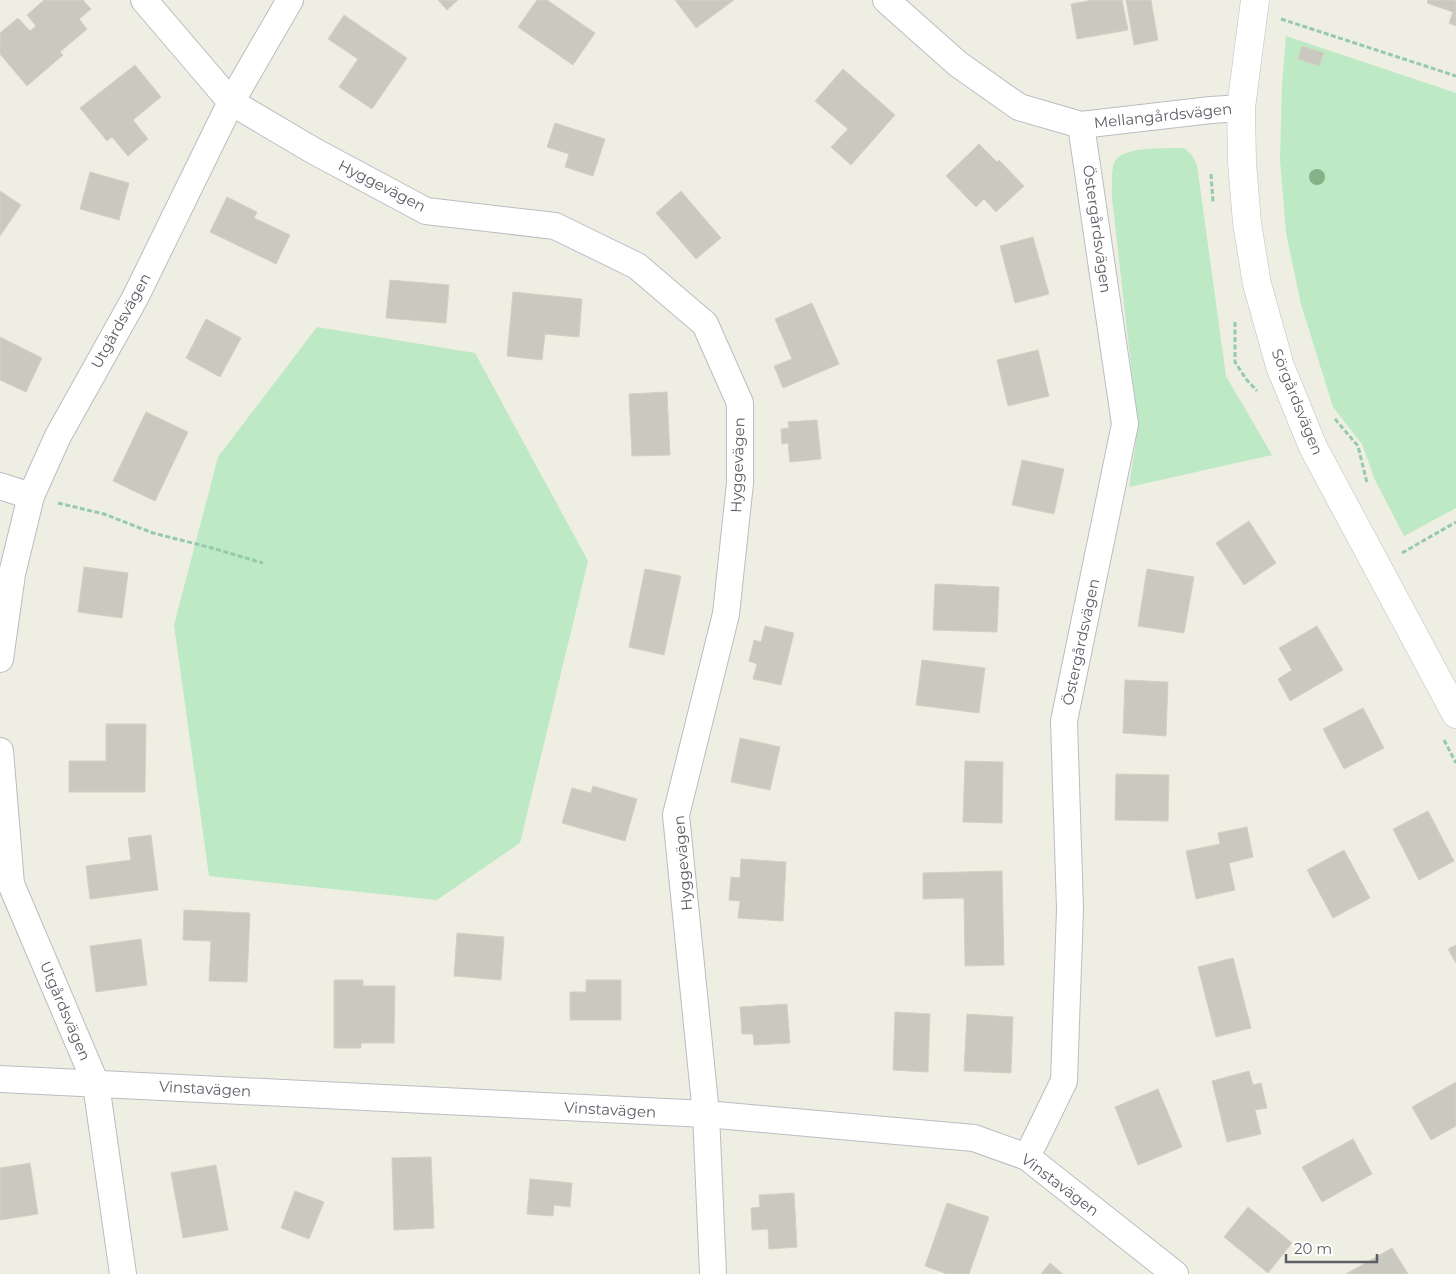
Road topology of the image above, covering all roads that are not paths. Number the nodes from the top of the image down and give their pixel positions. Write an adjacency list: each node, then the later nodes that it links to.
1 (144, 0): 5 (street, Hyggevägen)
2 (290, 0): 5 (street, Utgårdsvägen)
3 (886, 0): 7 (street, Mellangårdsvägen)
4 (1254, 0): 6 (street, Sörgårdsvägen)
5 (231, 102): 9 (street, Utgårdsvägen); 15 (street, Hyggevägen)
6 (1240, 108): 7 (street, Mellangårdsvägen); 11 (street, Sörgårdsvägen)
7 (1081, 125): 16 (street, Östergårdsvägen)
8 (0, 486): 9 (street)
9 (31, 496): 10 (street, Utgårdsvägen)
10 (0, 659)
11 (1456, 714)
12 (0, 751): 14 (street, Utgårdsvägen)
13 (0, 1079): 14 (street, Vinstavägen)
14 (96, 1084): 15 (street, Vinstavägen); 17 (street, Utgårdsvägen)
15 (706, 1114): 16 (street, Vinstavägen); 18 (street, Hyggevägen)
16 (1027, 1156): 19 (street, Vinstavägen)
17 (123, 1274)
18 (713, 1274)
19 (1175, 1274)

